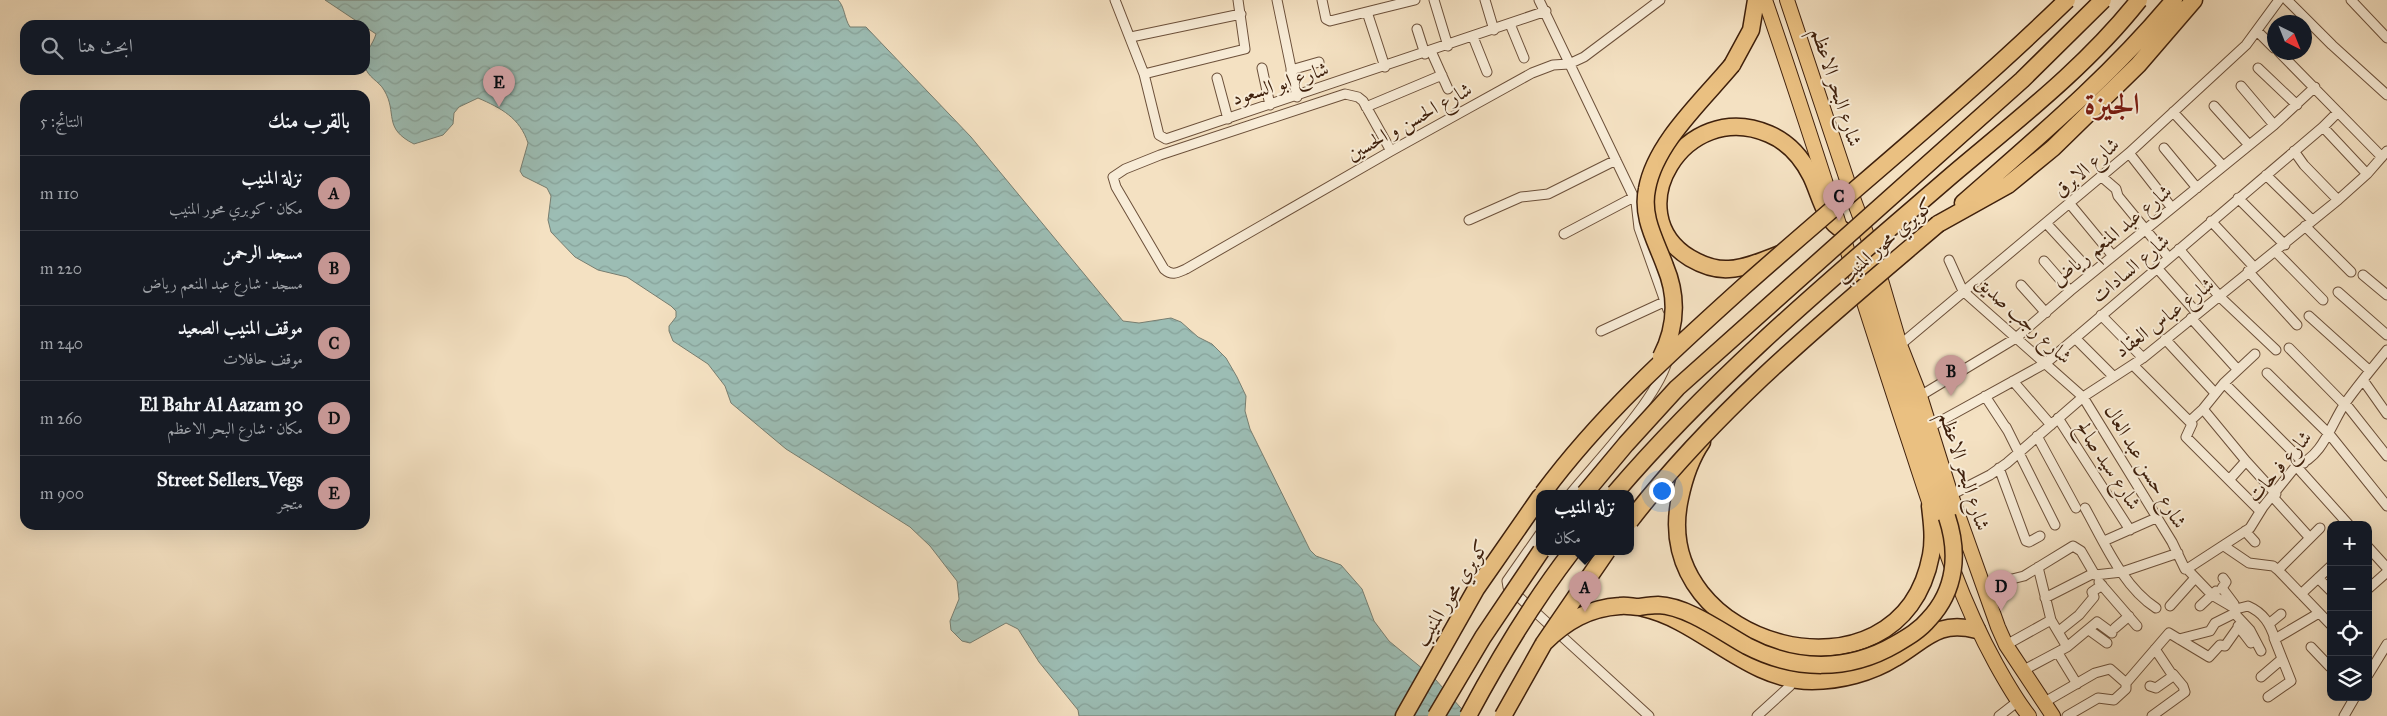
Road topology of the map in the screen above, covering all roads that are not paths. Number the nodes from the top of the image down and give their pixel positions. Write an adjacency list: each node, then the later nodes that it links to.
1 (1115, 0): 2 (street); 31 (street, شارع ابو السعود)
2 (1119, 0)
3 (1238, 0): 24 (street)
4 (1277, 0): 44 (street)
5 (1322, 0): 23 (street)
6 (1414, 0): 23 (street)
7 (1434, 0): 35 (street)
8 (1485, 0): 29 (street)
9 (1540, 0): 22 (street)
10 (1660, 0): 40 (street, شارع الحسن و الحسين)
11 (1756, 0): 131 (highway, bridge)
12 (1765, 0): 50 (main road, شارع البحر الاعظم)
13 (1787, 0): 47 (main road, شارع البحر الاعظم)
14 (2067, 0): 96 (highway, bridge)
15 (2103, 0): 161 (highway, كوبري محور المنيب, bridge)
16 (2139, 0): 162 (highway, كوبري محور المنيب, bridge)
17 (2174, 0): 88 (highway, كوبري محور المنيب)
18 (2194, 0): 88 (highway)
19 (2279, 0): 30 (street, شارع الابرق)
20 (2287, 0): 25 (street)
21 (2350, 0): 33 (street)
22 (1546, 11): 26 (street, شارع ابو السعود); 40 (street)
23 (1367, 12): 41 (street)
24 (1241, 14): 31 (street); 46 (street)
25 (2299, 15)
26 (1510, 24): 29 (street, شارع ابو السعود); 37 (street)
27 (2312, 28): 54 (street)
28 (1417, 29): 36 (street)
29 (1494, 30): 32 (street, شارع ابو السعود)
30 (2257, 31): 34 (street); 62 (street, شارع الابرق)
31 (1131, 37): 46 (street, شارع ابو السعود)
32 (1473, 37): 35 (street, شارع ابو السعود); 45 (street)
33 (2387, 38)
34 (2267, 41)
35 (1448, 46): 36 (street, شارع ابو السعود)
36 (1428, 52): 41 (street, شارع ابو السعود); 48 (street)
37 (1524, 58)
38 (2288, 60): 52 (street)
39 (1319, 62): 44 (street)
40 (1569, 64): 69 (street, شارع الحسن و الحسين); 73 (street)
41 (1385, 67): 55 (street, شارع ابو السعود)
42 (1262, 68): 58 (street)
43 (2258, 68): 57 (street)
44 (1291, 70): 55 (street)
45 (1487, 72)
46 (1144, 74): 64 (street, شارع ابو السعود)
47 (1812, 74): 50 (main road); 56 (main road, شارع البحر الاعظم)
48 (1442, 75): 53 (street); 60 (street)
49 (1217, 78): 64 (street)
50 (1792, 80): 61 (main road, شارع البحر الاعظم)
51 (2241, 86): 65 (street)
52 (2315, 88): 57 (street, شارع عبد المنعم رياض); 63 (street)
53 (1448, 89)
54 (2387, 95)
55 (1297, 96): 58 (street, شارع ابو السعود)
56 (1821, 103): 61 (main road); 93 (main road, شارع البحر الاعظم)
57 (2297, 104): 65 (street, شارع عبد المنعم رياض)
58 (1270, 105): 64 (street, شارع ابو السعود)
59 (2214, 106): 67 (street)
60 (1366, 107): 69 (street); 69 (street, شارع الحسن و الحسين)
61 (1802, 110): 89 (main road, شارع البحر الاعظم)
62 (2173, 112): 71 (street, شارع الابرق); 74 (street)
63 (2338, 112): 66 (street, شارع السادات); 72 (street)
64 (1228, 119)
65 (2274, 125): 67 (street, شارع عبد المنعم رياض)
66 (2323, 127): 70 (street, شارع السادات); 75 (street)
67 (2249, 145): 74 (street, شارع عبد المنعم رياض)
68 (2164, 148): 78 (street)
69 (1391, 151)
70 (2294, 151): 76 (street, شارع السادات); 81 (street)
71 (2129, 153): 77 (street, شارع الابرق); 83 (street)
72 (2384, 154): 75 (street, شارع عباس العقاد)
73 (1616, 160): 79 (street); 84 (street)
74 (2223, 166): 78 (street, شارع عبد المنعم رياض)
75 (2367, 174): 81 (street, شارع عباس العقاد)
76 (2266, 175): 80 (street, شارع السادات); 87 (street)
77 (2102, 177): 82 (street, شارع الابرق); 90 (street)
78 (2197, 188): 83 (street, شارع عبد المنعم رياض)
79 (1634, 197): 91 (street); 113 (street)
80 (2238, 198): 85 (street, شارع السادات); 92 (street)
81 (2338, 200): 87 (street, شارع عباس العقاد)
82 (2070, 204): 86 (street, شارع الابرق); 97 (street)
83 (2172, 208): 90 (street, شارع عبد المنعم رياض)
84 (1468, 220)
85 (2211, 221): 94 (street, شارع السادات); 102 (street)
86 (2046, 223): 104 (street); 107 (street, شارع الابرق)
87 (2308, 223): 92 (street, شارع عباس العقاد); 103 (street)
88 (1938, 224): 149 (highway, كوبري محور المنيب, bridge)
89 (1843, 230): 96 (highway); 166 (main road, شارع البحر الاعظم)
90 (2145, 230): 97 (street, شارع عبد المنعم رياض); 98 (street)
91 (1564, 234)
92 (2285, 245): 95 (street, شارع عباس العقاد)
93 (1871, 246): 124 (main road, شارع البحر الاعظم); 205 (highway, bridge)
94 (2179, 249): 98 (street, شارع السادات); 111 (street)
95 (2275, 251): 102 (street, شارع عباس العقاد); 112 (street)
96 (1780, 254): 131 (highway, bridge)
97 (2113, 256): 104 (street, شارع عبد المنعم رياض)
98 (2169, 258): 101 (street, شارع السادات)
99 (1949, 260): 107 (street, شارع رجب صديق)
100 (2044, 261): 108 (street)
101 (2156, 268): 115 (street, شارع السادات); 116 (street)
102 (2251, 269): 111 (street, شارع عباس العقاد); 118 (street)
103 (2351, 272)
104 (2092, 273): 108 (street, شارع عبد المنعم رياض)
105 (2363, 274): 110 (street)
106 (2021, 284): 114 (street)
107 (1963, 291): 121 (street, شارع رجب صديق); 124 (street, شارع الابرق)
108 (2070, 291): 114 (street, شارع عبد المنعم رياض)
109 (2338, 292): 120 (street)
110 (2387, 295)
111 (2220, 297): 116 (street, شارع عباس العقاد); 126 (street)
112 (2323, 300)
113 (1666, 301): 119 (street); 160 (street)
114 (2046, 312): 121 (street, شارع عبد المنعم رياض)
115 (2101, 315): 122 (street, شارع السادات); 129 (street)
116 (2194, 316): 123 (street, شارع عباس العقاد); 133 (street)
117 (2310, 316): 134 (street)
118 (2297, 325)
119 (1601, 330)
120 (2387, 335)
121 (2016, 338): 130 (street, شارع رجب صديق); 141 (street, شارع عبد المنعم رياض)
122 (2075, 338): 130 (street, شارع السادات); 136 (street)
123 (2165, 340): 129 (street, شارع عباس العقاد); 140 (street)
124 (1900, 345): 141 (main road, شارع البحر الاعظم)
125 (2289, 348): 144 (street)
126 (2276, 350)
127 (2386, 353): 134 (street, شارع فرحات)
128 (2255, 354): 133 (street)
129 (2143, 358): 132 (street, شارع عباس العقاد)
130 (2046, 362): 138 (street, شارع السادات); 143 (street, شارع رجب صديق)
131 (1658, 363): 159 (highway, bridge)
132 (2134, 366): 136 (street, شارع عباس العقاد); 147 (street)
133 (2238, 370): 139 (street)
134 (2370, 372): 137 (street, شارع فرحات)
135 (2267, 373): 151 (street)
136 (2113, 376): 143 (street, شارع عباس العقاد)
137 (2363, 380): 144 (street, شارع فرحات); 146 (street)
138 (2014, 381): 142 (street, شارع السادات); 148 (street, شارع سيد صالح)
139 (2224, 383): 140 (street); 156 (street)
140 (2215, 393): 145 (street)
141 (1920, 396): 150 (main road, شارع البحر الاعظم)
142 (1986, 396): 150 (street, شارع السادات); 153 (street)
143 (2084, 397): 148 (street, شارع عباس العقاد); 170 (street, شارع حسن عبد العال)
144 (2344, 404): 151 (street, شارع فرحات); 154 (street)
145 (2203, 409): 147 (street); 155 (street)
146 (2387, 414)
147 (2190, 421): 158 (street)
148 (2055, 422): 152 (street, شارع عباس العقاد); 174 (street, شارع سيد صالح)
149 (1713, 426): 166 (highway, bridge); 169 (highway, كوبري محور المنيب, bridge)
150 (1928, 428): 163 (main road, شارع البحر الاعظم)
151 (2330, 435): 156 (street, شارع فرحات); 167 (street)
152 (2037, 436): 153 (street, شارع عباس العقاد); 179 (street)
153 (2020, 451): 157 (street, شارع عباس العقاد); 172 (street)
154 (2387, 456)
155 (2246, 461): 158 (street); 164 (street)
156 (2300, 465): 164 (street, شارع فرحات); 171 (street)
157 (1998, 468): 163 (street, شارع عباس العقاد); 176 (street)
158 (2229, 480): 168 (street)
159 (1545, 490)
160 (1573, 490)
161 (1588, 490)
162 (1618, 490)
163 (1951, 495): 198 (main road, شارع البحر الاعظم)
164 (2275, 495): 168 (street, شارع فرحات); 177 (street)
165 (1536, 503): 246 (highway, كوبري محور المنيب)
166 (1930, 506): 217 (main road, شارع البحر الاعظم)
167 (2387, 506)
168 (2260, 511): 175 (street, شارع فرحات)
169 (1634, 516)
170 (2156, 518): 174 (street); 183 (street, شارع حسن عبد العال)
171 (2346, 521)
172 (2055, 525)
173 (2320, 528): 177 (street)
174 (2130, 530): 179 (street)
175 (2245, 531): 180 (street); 181 (street, شارع فرحات)
176 (2040, 536)
177 (2310, 538): 189 (street)
178 (1536, 540): 250 (street)
179 (2104, 541): 192 (street)
180 (2256, 542)
181 (2224, 546): 188 (street, شارع فرحات); 189 (street)
182 (2372, 552): 191 (street)
183 (2178, 554): 188 (street); 192 (street)
184 (1538, 555): 247 (highway, bridge)
185 (1569, 555): 248 (highway, bridge)
186 (1604, 555): 222 (highway, bridge)
187 (2038, 567): 193 (street); 198 (street); 202 (street)
188 (2187, 569): 194 (street)
189 (2278, 570): 200 (street)
190 (2327, 570): 195 (street)
191 (2387, 570): 197 (street)
192 (2122, 572): 193 (street); 207 (street)
193 (2095, 574): 196 (street); 202 (street)
194 (2195, 578): 201 (street); 203 (street)
195 (2318, 578): 199 (street); 200 (street)
196 (2102, 585): 212 (street); 219 (street)
197 (2372, 585)
198 (1984, 586): 225 (main road, شارع البحر الاعظم)
199 (2327, 587)
200 (2301, 594): 209 (street)
201 (2212, 595): 204 (street); 208 (street); 208 (street)
202 (2045, 598): 211 (street)
203 (2170, 606)
204 (2200, 606)
205 (1639, 607): 217 (highway); 222 (highway, bridge)
206 (2059, 608): 211 (street)
207 (2156, 608)
208 (2236, 611): 214 (street); 215 (street); 221 (street)
209 (2318, 613): 213 (street); 220 (street)
210 (2281, 614): 214 (street)
211 (2050, 616): 219 (street); 225 (street)
212 (2129, 616): 216 (street); 218 (street)
213 (2327, 621)
214 (2270, 623): 220 (street)
215 (2240, 624): 221 (street); 224 (street); 230 (street)
216 (2137, 626)
217 (1977, 630): 244 (main road, شارع البحر الاعظم)
218 (2089, 630): 223 (street); 226 (street)
219 (2059, 632): 226 (street)
220 (2274, 638): 232 (street)
221 (2179, 639): 229 (street)
222 (1544, 643): 249 (highway, bridge)
223 (2107, 643)
224 (2251, 643)
225 (2006, 645): 235 (main road, شارع البحر الاعظم)
226 (2067, 647): 231 (street)
227 (2310, 647): 233 (street)
228 (2386, 647): 234 (street)
229 (2155, 649): 236 (street); 238 (street)
230 (2261, 651)
231 (2058, 653): 235 (street); 239 (street)
232 (2282, 659): 237 (street); 242 (street)
233 (2327, 663)
234 (2372, 669)
235 (2022, 671): 245 (main road, شارع البحر الاعظم)
236 (2173, 674): 241 (street); 256 (street)
237 (2261, 677)
238 (2126, 683): 239 (street); 255 (street)
239 (2077, 684): 245 (street)
240 (1790, 686): 251 (street)
241 (2150, 686)
242 (2268, 697)
243 (2353, 701): 257 (street)
244 (2017, 702): 252 (street); 253 (main road, شارع البحر الاعظم)
245 (2044, 703): 254 (main road, شارع البحر الاعظم)
246 (1404, 716)
247 (1436, 716)
248 (1468, 716)
249 (1503, 716)
250 (1649, 716)
251 (1757, 716)
252 (1999, 716)
253 (2029, 716)
254 (2054, 716)
255 (2067, 716)
256 (2152, 716)
257 (2344, 716)

